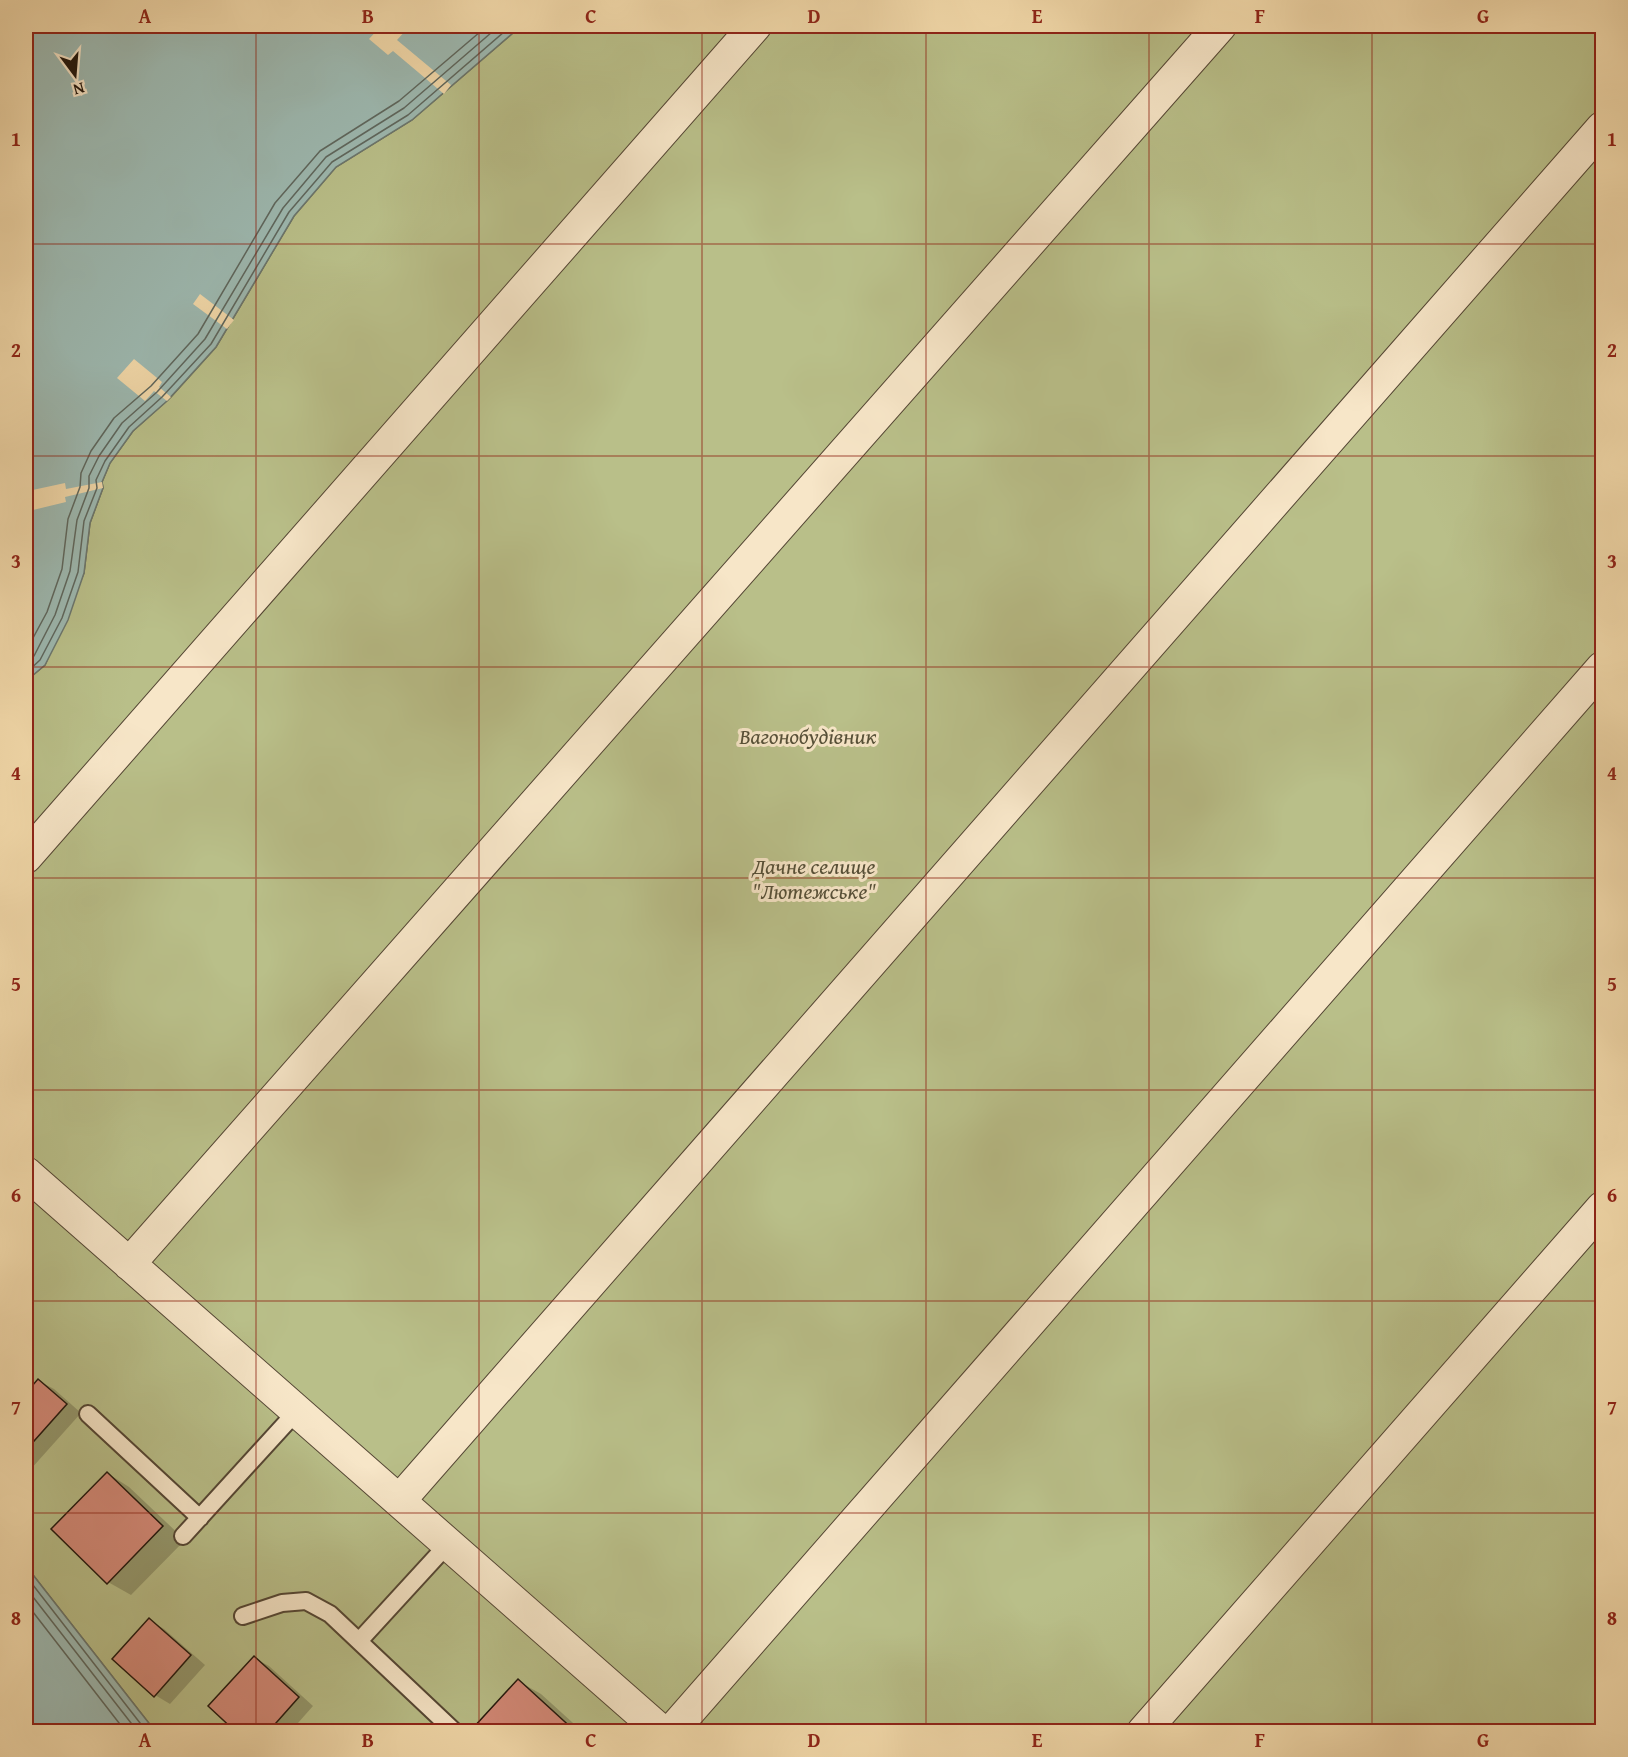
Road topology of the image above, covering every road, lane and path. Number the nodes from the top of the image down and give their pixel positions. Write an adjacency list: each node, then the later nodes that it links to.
1 (755, 26): 5 (street)
2 (1220, 26): 8 (street)
3 (1602, 128): 11 (street)
4 (1602, 668): 19 (street)
5 (26, 857)
6 (26, 1173): 8 (street)
7 (1602, 1208): 20 (street)
8 (129, 1264): 9 (street)
9 (297, 1411): 11 (street); 12 (lane)
10 (88, 1414): 12 (lane)
11 (399, 1501): 14 (street)
12 (200, 1518): 13 (lane)
13 (183, 1536)
14 (448, 1544): 16 (lane); 18 (street)
15 (243, 1616): 16 (lane)
16 (360, 1640): 17 (lane)
17 (455, 1731)
18 (662, 1731)
19 (671, 1731)
20 (1143, 1731)

